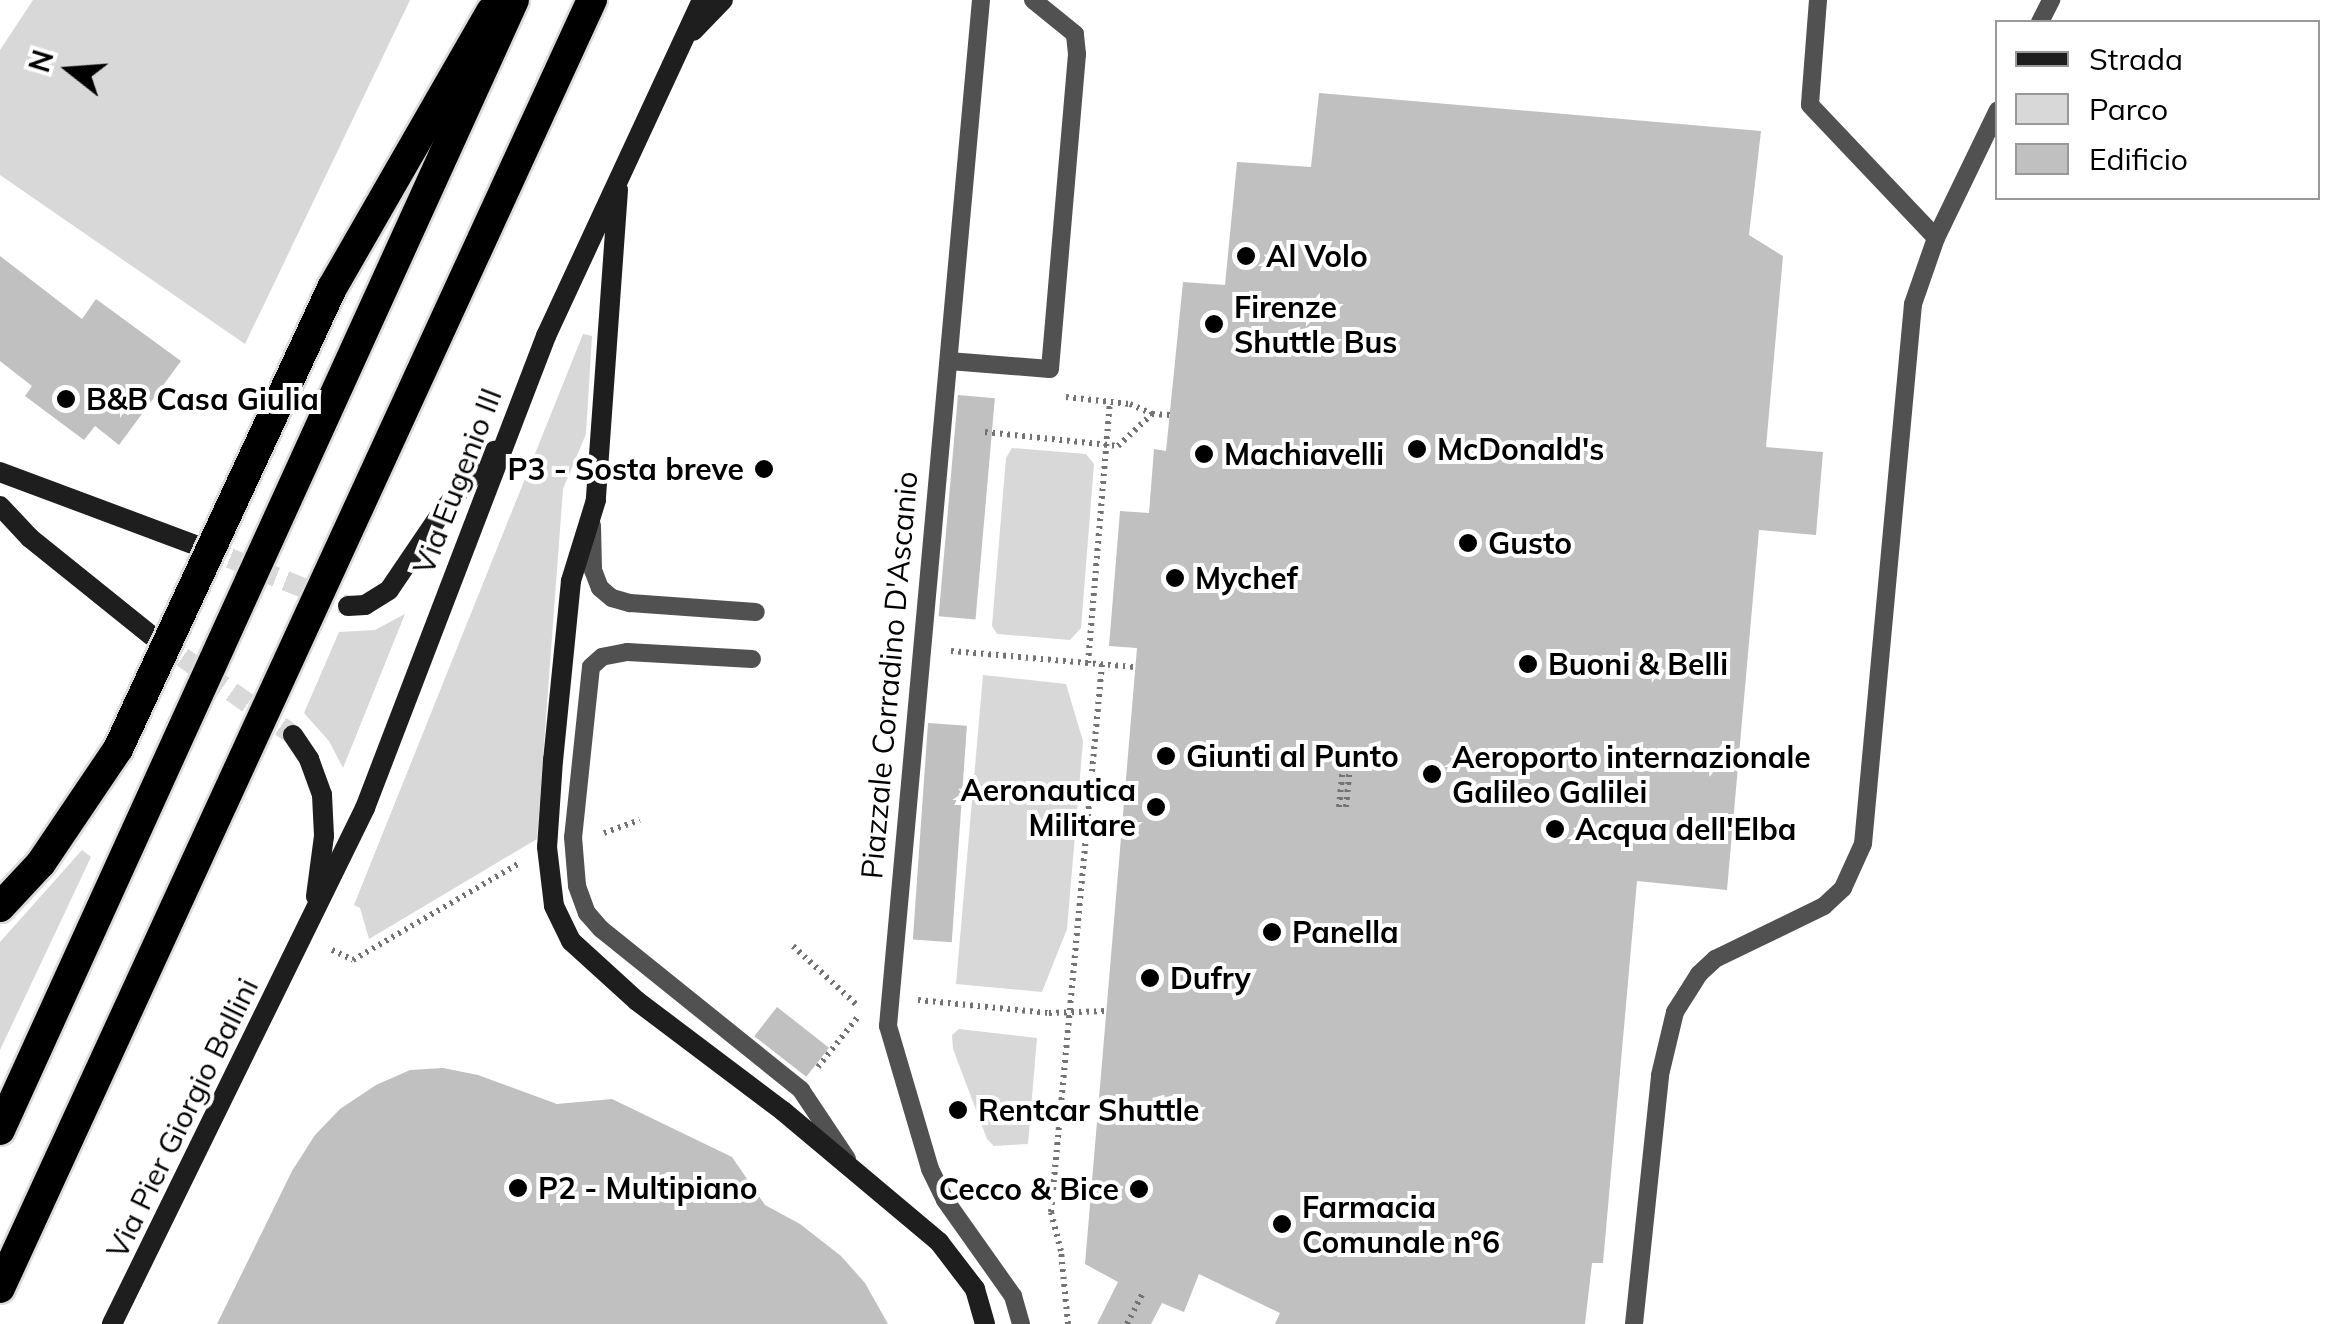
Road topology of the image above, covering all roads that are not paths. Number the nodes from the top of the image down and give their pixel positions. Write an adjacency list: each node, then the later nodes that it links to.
1 (497, 0): 24 (highway, bridge)
2 (514, 0): 26 (highway, bridge)
3 (592, 0): 28 (highway, bridge)
4 (702, 0): 9 (street, Via Eugenio III)
5 (722, 0): 9 (street, Via Eugenio III)
6 (981, 0): 13 (lane, Piazzale Corradino D'Ascanio)
7 (1033, 0): 13 (lane)
8 (1818, 0): 12 (lane)
9 (675, 51): 11 (street, Via Eugenio III)
10 (1995, 116): 12 (lane)
11 (619, 177): 14 (street, Via Eugenio III); 17 (street)
12 (1936, 238): 32 (lane)
13 (948, 361): 31 (lane, Piazzale Corradino D'Ascanio)
14 (505, 438): 19 (street); 25 (street, Via Eugenio III)
15 (0, 472): 18 (street)
16 (0, 506): 21 (street)
17 (592, 513): 20 (lane); 27 (street)
18 (195, 544)
19 (348, 606)
20 (756, 612)
21 (152, 636)
22 (752, 659): 27 (lane)
23 (293, 734): 25 (street)
24 (0, 907)
25 (309, 927): 29 (street, Via Pier Giorgio Ballini)
26 (0, 1130)
27 (853, 1168): 30 (street)
28 (0, 1288)
29 (112, 1324)
30 (985, 1324)
31 (1022, 1324)
32 (1634, 1324)

